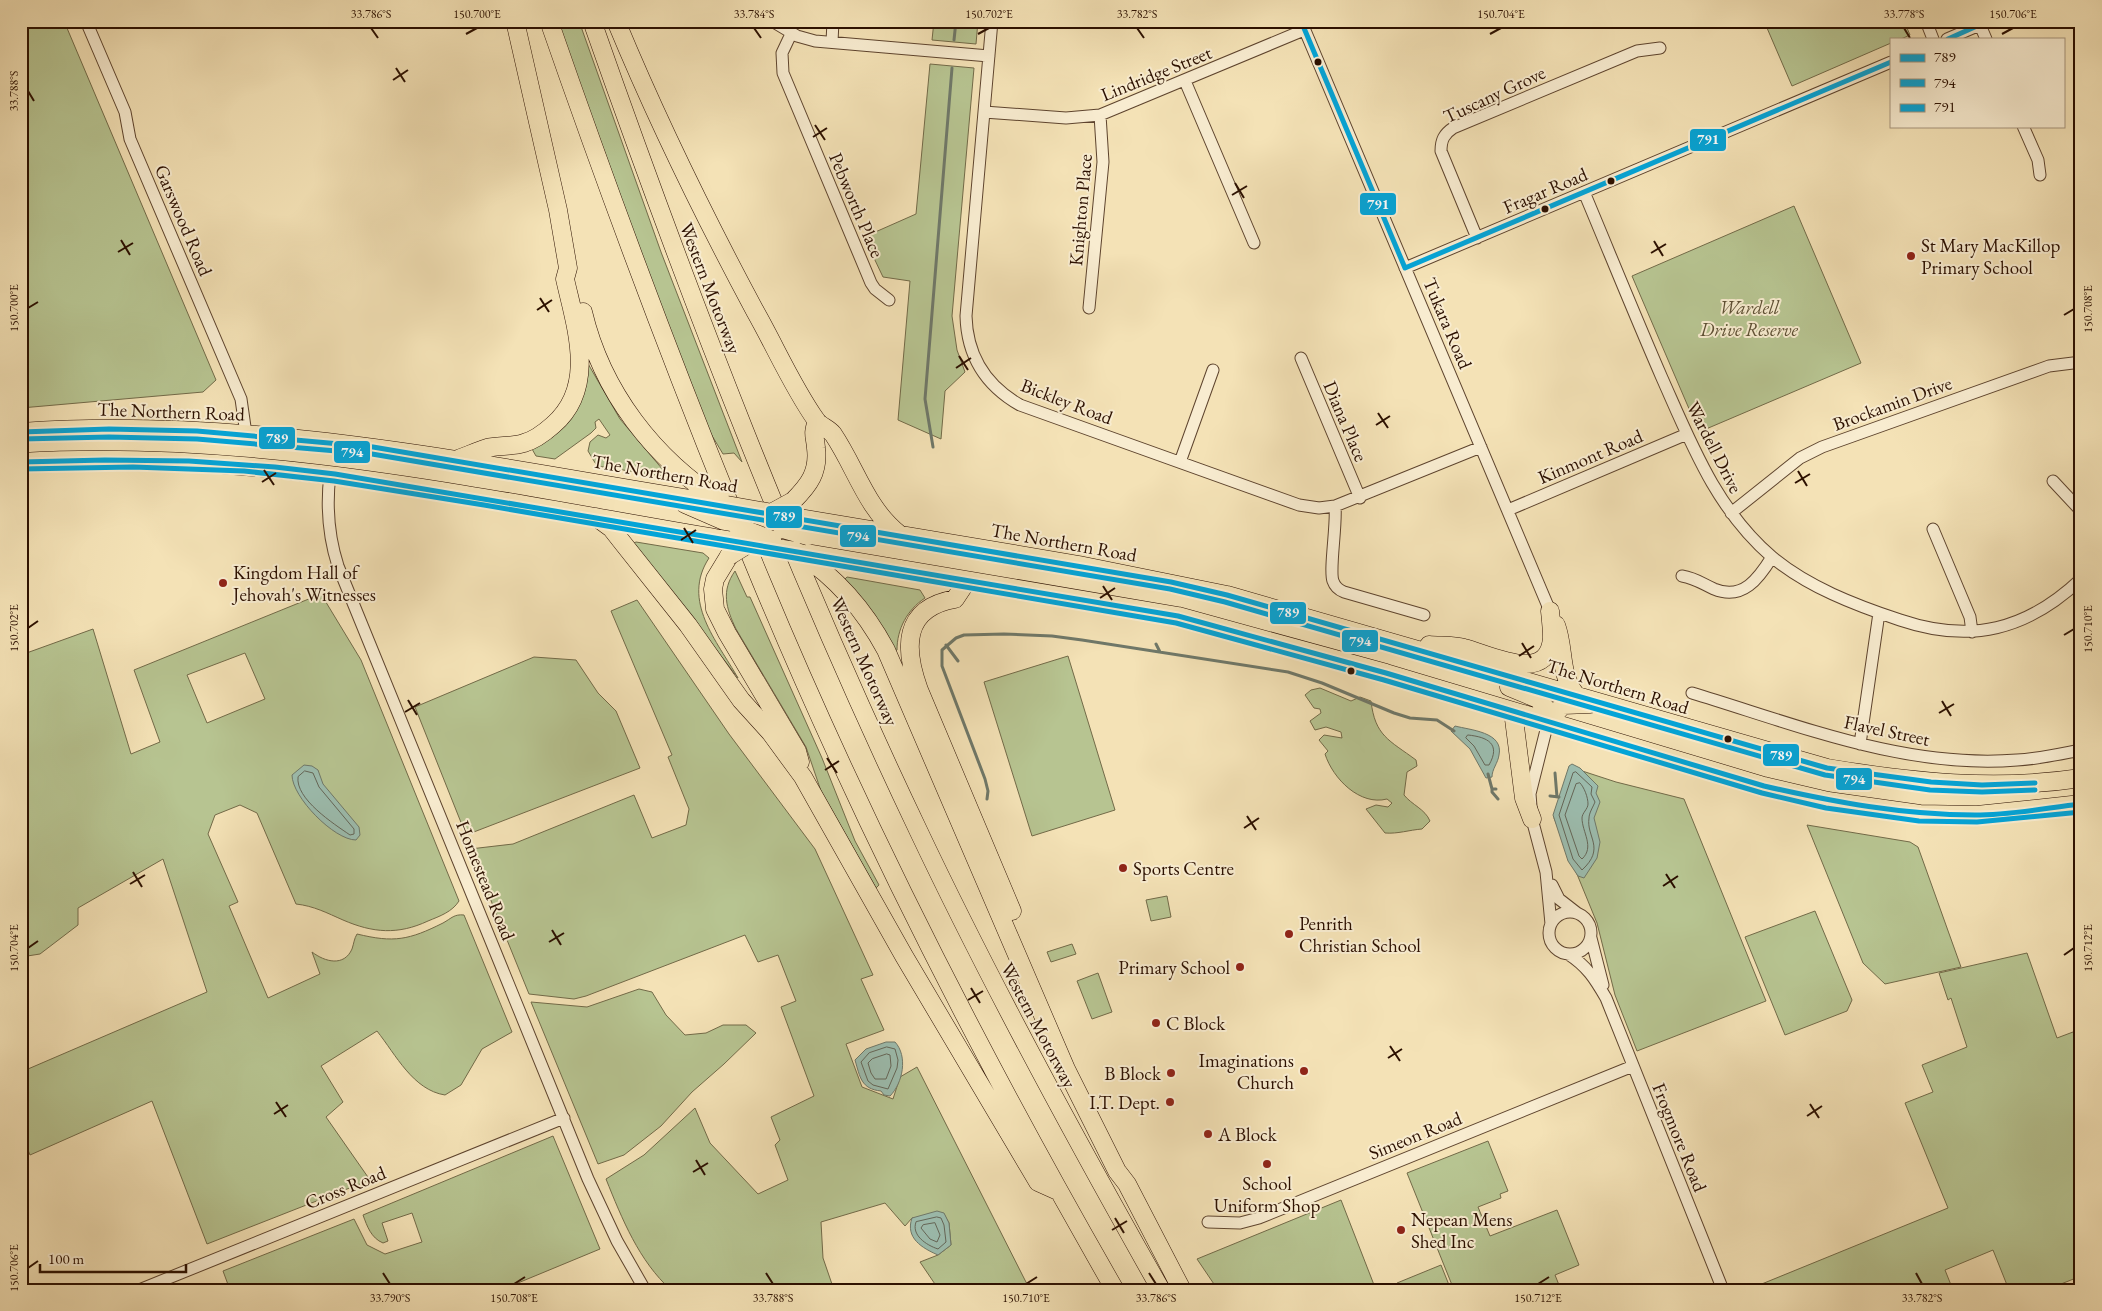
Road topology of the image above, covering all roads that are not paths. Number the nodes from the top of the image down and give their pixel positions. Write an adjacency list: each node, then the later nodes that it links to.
1 (86, 21): 37 (street, Garswood Road)
2 (515, 21): 28 (highway)
3 (549, 21): 90 (highway)
4 (592, 21): 95 (highway, Western Motorway)
5 (616, 21): 35 (highway)
6 (772, 21): 12 (street)
7 (834, 21): 16 (street)
8 (992, 21): 18 (street, Bickley Road)
9 (1926, 21): 13 (street)
10 (1985, 23): 14 (street); 15 (street)
11 (1302, 26): 20 (street, Lindridge Street); 29 (street, Tukara Road)
12 (791, 34): 16 (street); 30 (street, Pebworth Place)
13 (1933, 38)
14 (1949, 38)
15 (1986, 38)
16 (832, 42): 18 (street)
17 (1660, 48): 26 (street, Tuscany Grove)
18 (989, 56): 21 (street, Bickley Road)
19 (1890, 62): 25 (street, Fragar Road)
20 (1185, 81): 22 (street, Lindridge Street); 27 (street)
21 (984, 112): 22 (street, Lindridge Street); 42 (street, Bickley Road)
22 (1100, 115): 31 (street, Knighton Place)
23 (2024, 128): 24 (street)
24 (2040, 175)
25 (1584, 192): 26 (street, Fragar Road); 38 (street, Wardell Drive)
26 (1477, 238): 29 (street, Fragar Road)
27 (1254, 242)
28 (568, 268): 40 (highway); 50 (highway)
29 (1406, 268): 39 (street, Tukara Road)
30 (889, 300)
31 (1089, 308)
32 (1301, 358): 45 (street, Diana Place)
33 (2081, 362): 49 (street, Brockamin Drive)
34 (1213, 370): 42 (street)
35 (817, 421): 51 (highway, bridge); 57 (highway)
36 (21, 432): 37 (highway, The Northern Road)
37 (246, 434): 40 (highway, The Northern Road)
38 (1687, 434): 47 (street, Kinmont Road); 49 (street, Wardell Drive)
39 (1481, 447): 45 (street, Bickley Road); 47 (street, Tukara Road)
40 (458, 459): 50 (highway, The Northern Road)
41 (21, 462): 43 (highway, The Northern Road)
42 (1180, 462): 46 (street, Bickley Road)
43 (330, 474): 52 (highway, The Northern Road); 88 (street, Homestead Road)
44 (2053, 481): 48 (street)
45 (1360, 498): 46 (street, Bickley Road)
46 (1335, 506): 67 (street)
47 (1508, 510): 65 (street, Tukara Road)
48 (2081, 511)
49 (1731, 513): 60 (street, Wardell Drive)
50 (711, 515): 51 (highway, The Northern Road, bridge); 52 (highway, The Northern Road); 53 (highway); 58 (highway, The Northern Road, bridge)
51 (764, 516): 53 (highway); 54 (highway, The Northern Road, bridge); 55 (highway)
52 (596, 517): 77 (highway)
53 (738, 527): 58 (highway, bridge)
54 (804, 527): 55 (highway, bridge); 57 (highway, The Northern Road); 61 (highway)
55 (783, 529): 58 (highway)
56 (1933, 530): 68 (street)
57 (900, 535): 69 (highway, The Northern Road)
58 (757, 540): 59 (highway, The Northern Road, bridge); 77 (highway, bridge)
59 (795, 551): 61 (highway, The Northern Road); 89 (highway)
60 (1772, 557): 62 (street); 66 (street, Wardell Drive)
61 (840, 558): 63 (highway, The Northern Road)
62 (1682, 576)
63 (967, 581): 73 (highway, The Northern Road); 89 (highway)
64 (2079, 584): 68 (street, Wardell Drive)
65 (1550, 611): 69 (highway); 71 (highway)
66 (1879, 613): 68 (street, Wardell Drive); 75 (street)
67 (1424, 615)
68 (1972, 632)
69 (1392, 642): 71 (highway, The Northern Road); 74 (highway)
70 (1692, 693): 75 (street, Flavel Street)
71 (1576, 695): 72 (highway, The Northern Road)
72 (1614, 706): 74 (highway); 78 (highway, The Northern Road)
73 (1513, 711): 74 (highway, The Northern Road); 80 (highway)
74 (1548, 722): 79 (highway, The Northern Road); 80 (street)
75 (1860, 744): 76 (street, Flavel Street)
76 (2081, 750)
77 (804, 777): 90 (highway)
78 (2081, 778)
79 (2081, 804)
80 (1532, 819): 81 (street)
81 (1546, 872): 82 (street); 83 (street)
82 (1577, 913): 83 (street); 84 (street)
83 (1551, 924): 85 (street)
84 (1591, 938): 85 (street); 86 (street, Frogmore Road)
85 (1568, 954): 86 (street, Frogmore Road)
86 (1606, 998): 87 (street, Frogmore Road)
87 (1633, 1066): 91 (street, Simeon Road); 97 (street, Frogmore Road)
88 (564, 1118): 92 (street, Cross Road); 93 (street, Homestead Road)
89 (1127, 1184): 96 (highway)
90 (1058, 1191): 94 (highway)
91 (1208, 1222)
92 (139, 1290)
93 (645, 1290)
94 (1115, 1290)
95 (1161, 1290)
96 (1182, 1290)
97 (1722, 1290)

